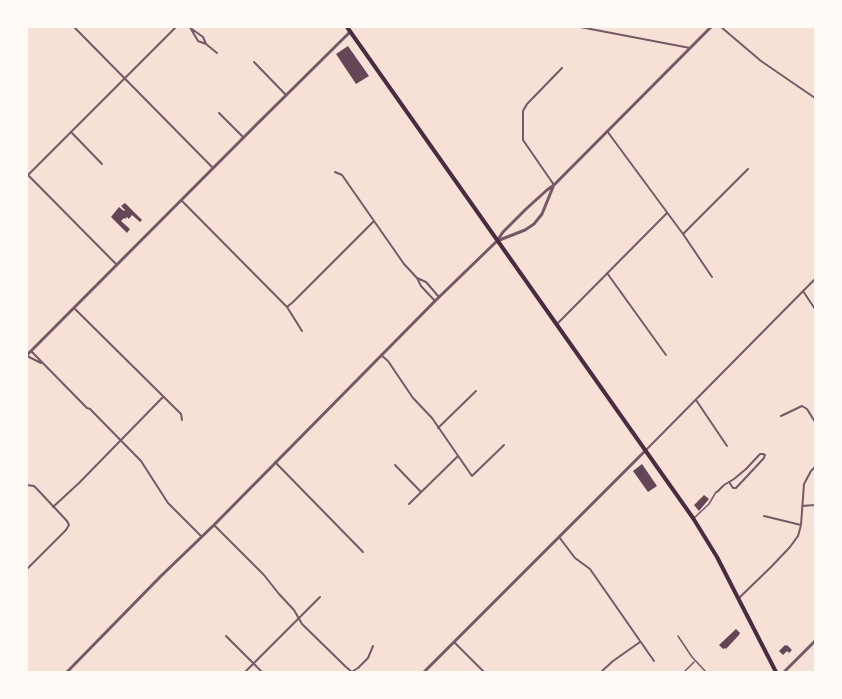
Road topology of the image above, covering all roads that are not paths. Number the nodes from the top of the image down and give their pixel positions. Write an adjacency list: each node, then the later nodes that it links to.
1 (74, 27): 14 (street)
2 (176, 27): 14 (street)
3 (347, 27): 8 (main road)
4 (580, 27): 10 (street)
5 (711, 27): 10 (street)
6 (721, 27): 16 (street)
7 (190, 28): 9 (street); 9 (street)
8 (350, 32): 15 (street); 31 (main road)
9 (206, 44): 11 (street)
10 (690, 48): 18 (street)
11 (218, 53)
12 (254, 62): 15 (street)
13 (562, 68): 26 (street)
14 (125, 78): 19 (street); 22 (street)
15 (286, 95): 20 (street)
16 (815, 98)
17 (219, 112): 20 (street)
18 (607, 131): 26 (street); 28 (street)
19 (71, 132): 21 (street); 25 (street)
20 (243, 137): 22 (street)
21 (102, 164)
22 (213, 168): 27 (street)
23 (748, 169): 30 (street)
24 (335, 172): 29 (street)
25 (27, 175): 32 (street)
26 (554, 185): 31 (street); 31 (street)
27 (181, 200): 32 (street); 40 (street)
28 (667, 213): 30 (street); 33 (street)
29 (374, 221): 35 (street); 40 (street)
30 (683, 234): 34 (street)
31 (497, 241): 38 (street); 43 (main road)
32 (116, 265): 41 (street)
33 (607, 273): 43 (street); 48 (street)
34 (712, 277)
35 (417, 278): 38 (street); 39 (street)
36 (815, 279): 37 (street)
37 (803, 291): 42 (street); 52 (street)
38 (439, 297): 39 (street)
39 (435, 301): 47 (street)
40 (286, 307): 44 (street)
41 (74, 308): 45 (street); 51 (street)
42 (815, 309)
43 (556, 325): 60 (main road)
44 (302, 332)
45 (31, 351): 46 (street); 49 (street)
46 (27, 355): 49 (street)
47 (381, 355): 56 (street); 62 (street)
48 (666, 355)
49 (41, 363): 57 (street)
50 (476, 391): 56 (street)
51 (163, 397): 54 (street); 57 (street)
52 (696, 399): 59 (street); 60 (street)
53 (781, 416): 55 (street)
54 (182, 420)
55 (815, 422)
56 (438, 428): 61 (street)
57 (121, 440): 74 (street); 79 (street)
58 (504, 445): 61 (street)
59 (728, 446)
60 (645, 451): 76 (main road); 80 (street)
61 (458, 456): 69 (street)
62 (275, 462): 77 (street); 81 (street)
63 (394, 465): 69 (street)
64 (815, 467): 72 (street)
65 (746, 469): 66 (street); 66 (street); 67 (street)
66 (750, 473): 67 (street)
67 (729, 482): 70 (street)
68 (28, 485): 74 (street)
69 (421, 492): 71 (street)
70 (717, 492): 76 (lane)
71 (409, 504)
72 (802, 506): 73 (street); 78 (street)
73 (815, 506)
74 (53, 507): 82 (street)
75 (764, 516): 78 (street)
76 (693, 518): 84 (main road)
77 (214, 525): 79 (street); 85 (street)
78 (801, 525): 84 (street)
79 (202, 537): 96 (street)
80 (559, 537): 89 (street); 90 (street)
81 (363, 552)
82 (27, 569)
83 (320, 597): 85 (street)
84 (738, 598): 105 (main road)
85 (298, 619): 94 (street); 99 (street)
86 (226, 636): 94 (street)
87 (678, 636): 93 (lane)
88 (815, 641): 106 (street)
89 (454, 642): 100 (street); 101 (street)
90 (640, 642): 92 (street); 102 (street)
91 (374, 646): 95 (street)
92 (654, 661)
93 (695, 661): 103 (lane); 104 (lane)
94 (254, 664): 97 (street); 98 (street)
95 (358, 670): 99 (street)
96 (68, 672)
97 (245, 672)
98 (262, 672)
99 (352, 672)
100 (424, 672)
101 (484, 672)
102 (602, 672)
103 (684, 672)
104 (706, 672)
105 (776, 672)
106 (784, 672)

